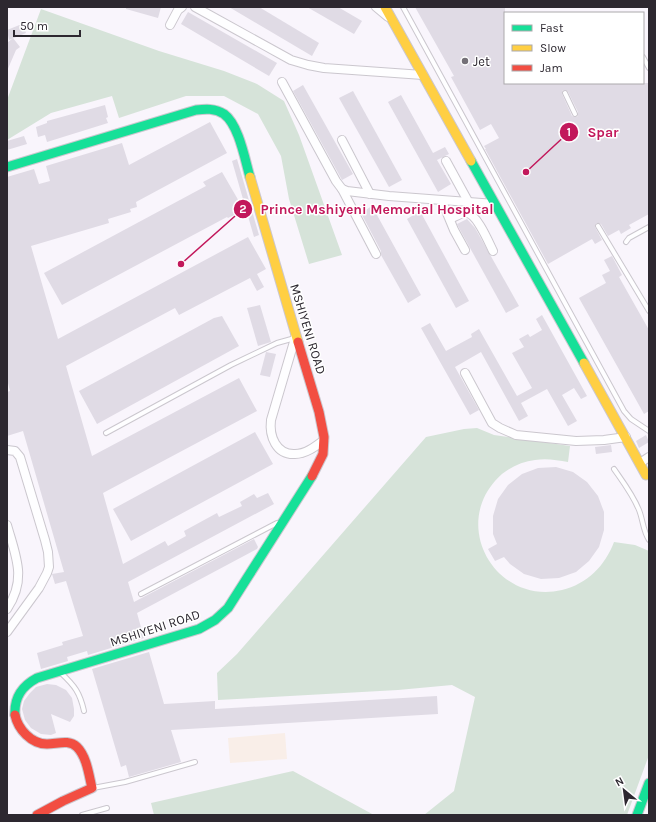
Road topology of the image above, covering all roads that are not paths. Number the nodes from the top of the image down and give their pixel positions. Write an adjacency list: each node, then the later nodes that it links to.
1 (182, 7): 7 (street)
2 (195, 7): 10 (street)
3 (376, 7): 6 (street)
4 (385, 7): 6 (street)
5 (403, 7): 32 (lane)
6 (394, 23): 10 (street)
7 (170, 24)
8 (644, 59): 9 (lane)
9 (649, 68)
10 (423, 75): 21 (street)
11 (282, 82): 17 (street)
12 (565, 93): 13 (lane)
13 (575, 114)
14 (342, 140): 18 (street)
15 (446, 161): 20 (street)
16 (7, 167): 30 (street, MSHIYENI ROAD)
17 (342, 189): 18 (street); 28 (street)
18 (370, 194): 19 (street)
19 (442, 201): 20 (street); 22 (street)
20 (469, 203): 21 (street)
21 (495, 204): 34 (street)
22 (450, 219): 26 (street); 27 (street)
23 (598, 226): 29 (lane)
24 (649, 227): 25 (lane)
25 (626, 242)
26 (465, 250)
27 (493, 251)
28 (376, 254)
29 (649, 311)
30 (296, 336): 33 (lane); 35 (street, MSHIYENI ROAD); 35 (street)
31 (465, 373): 34 (street)
32 (649, 431)
33 (106, 434)
34 (626, 437): 38 (street)
35 (324, 440): 41 (street, MSHIYENI ROAD)
36 (7, 450): 46 (street)
37 (649, 457): 38 (street)
38 (640, 463): 40 (street)
39 (614, 470): 43 (lane)
40 (648, 476)
41 (283, 520): 44 (lane); 47 (street, MSHIYENI ROAD)
42 (7, 525): 45 (street)
43 (649, 540)
44 (141, 594)
45 (7, 609)
46 (7, 631)
47 (60, 672): 48 (lane); 51 (street, MSHIYENI ROAD)
48 (84, 711)
49 (195, 762): 51 (lane)
50 (649, 783): 55 (street)
51 (92, 788): 53 (street)
52 (106, 808): 54 (lane)
53 (37, 815)
54 (82, 815)
55 (637, 815)

